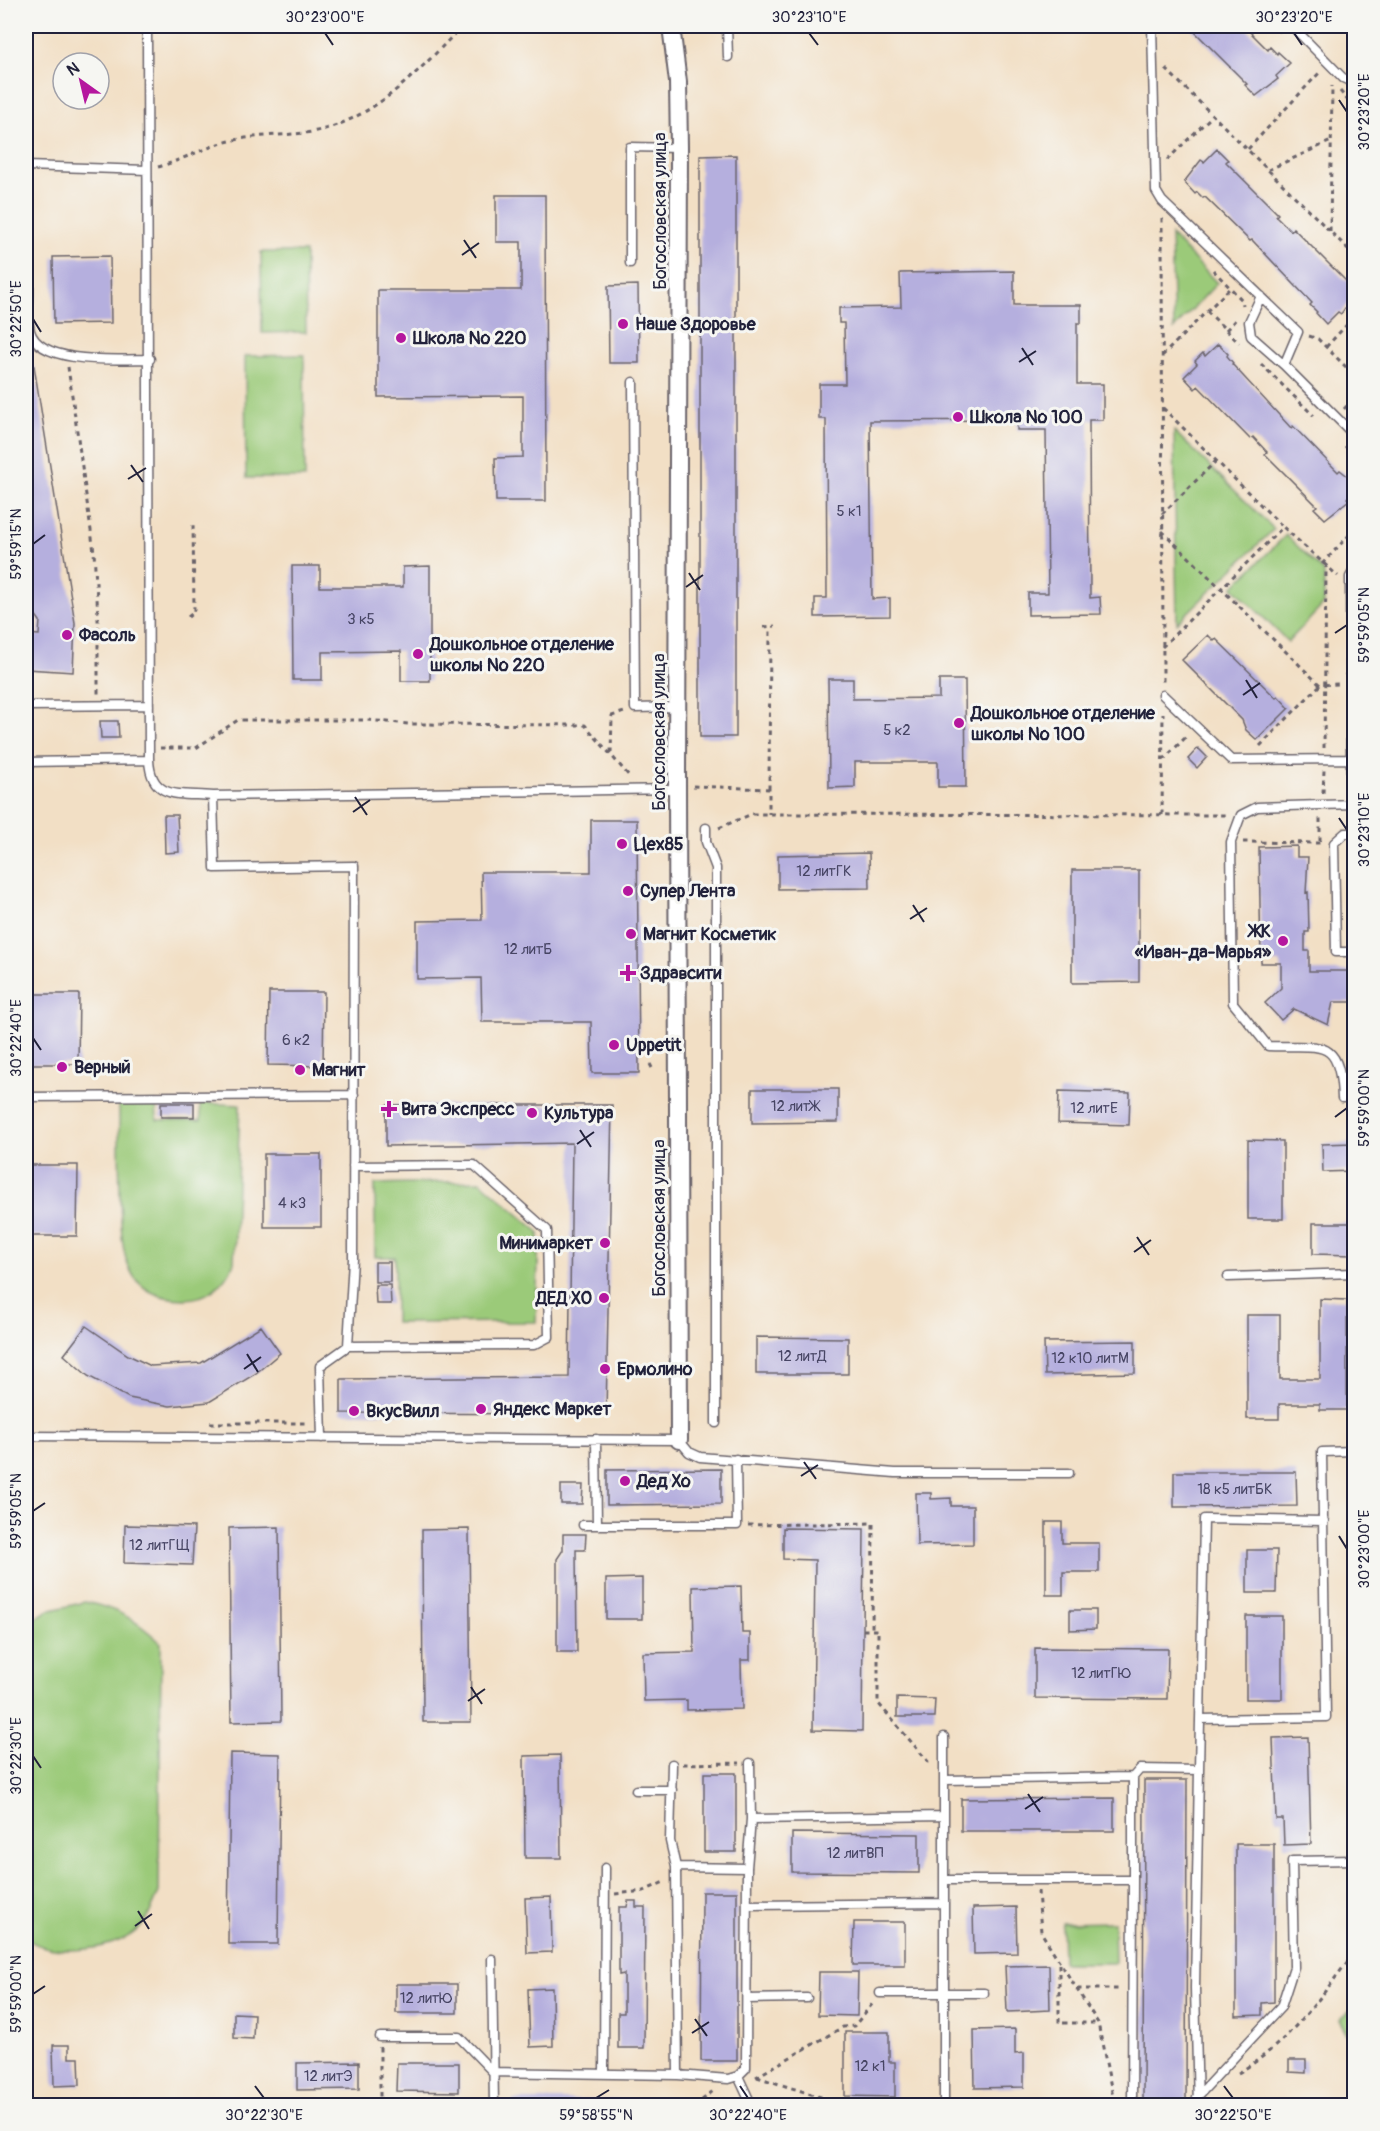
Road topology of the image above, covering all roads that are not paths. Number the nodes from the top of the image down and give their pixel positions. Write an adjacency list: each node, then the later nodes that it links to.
1 (147, 26): 10 (lane)
2 (670, 26): 8 (street, Богословская улица)
3 (727, 26): 6 (lane)
4 (1152, 26): 13 (lane)
5 (1292, 26): 7 (lane)
6 (728, 57)
7 (1354, 83)
8 (679, 148): 11 (lane); 22 (street, Богословская улица)
9 (26, 166): 10 (lane)
10 (147, 170): 14 (lane)
11 (630, 263)
12 (26, 272): 14 (lane)
13 (1261, 296): 15 (lane); 15 (lane)
14 (150, 359): 20 (lane)
15 (1284, 365): 17 (lane)
16 (633, 382): 22 (lane)
17 (1354, 435)
18 (1354, 570): 23 (lane)
19 (1163, 695): 23 (lane)
20 (148, 705): 21 (lane); 24 (lane)
21 (26, 706)
22 (679, 707): 26 (street, Богословская улица)
23 (1350, 759): 28 (lane)
24 (149, 760): 25 (lane); 27 (lane)
25 (26, 762)
26 (683, 787): 27 (lane); 43 (street, Богословская улица)
27 (213, 796): 32 (lane)
28 (1353, 804): 34 (lane)
29 (706, 828): 39 (lane)
30 (1354, 833): 31 (lane)
31 (1354, 952)
32 (354, 1095): 33 (lane); 35 (lane)
33 (26, 1097)
34 (1354, 1097)
35 (353, 1166): 38 (lane); 38 (lane)
36 (1354, 1273): 37 (lane)
37 (1228, 1276)
38 (348, 1346): 41 (lane)
39 (716, 1422)
40 (26, 1436): 41 (lane)
41 (322, 1438): 42 (lane)
42 (596, 1439): 43 (lane); 49 (lane)
43 (679, 1440): 45 (lane)
44 (1354, 1451): 47 (lane)
45 (736, 1459): 46 (lane); 49 (lane)
46 (1069, 1473)
47 (1324, 1521): 50 (lane); 50 (lane)
48 (583, 1525): 49 (lane)
49 (597, 1525)
50 (1200, 1719): 54 (lane)
51 (944, 1737): 56 (lane)
52 (750, 1763): 60 (lane)
53 (672, 1764): 58 (lane)
54 (1198, 1770): 55 (lane); 80 (lane)
55 (1133, 1777): 56 (lane); 66 (lane)
56 (944, 1780): 59 (lane)
57 (636, 1790): 58 (lane)
58 (672, 1791): 64 (lane)
59 (944, 1816): 60 (lane); 65 (lane)
60 (751, 1819): 63 (lane)
61 (1354, 1860): 80 (lane)
62 (605, 1868): 77 (lane)
63 (747, 1868): 64 (lane); 68 (lane)
64 (676, 1872): 78 (lane)
65 (944, 1880): 66 (lane); 67 (lane)
66 (1133, 1880): 84 (lane)
67 (943, 1903): 68 (lane); 71 (lane)
68 (747, 1905): 74 (lane)
69 (492, 1959): 76 (lane)
70 (880, 1993): 71 (lane)
71 (944, 1993): 72 (lane); 83 (lane)
72 (984, 1993)
73 (807, 1998): 74 (lane)
74 (747, 1999): 79 (lane)
75 (380, 2037): 76 (lane)
76 (493, 2072): 77 (lane); 81 (lane)
77 (604, 2074): 78 (lane)
78 (678, 2075): 79 (lane)
79 (738, 2076): 82 (lane)
80 (1198, 2101)
81 (494, 2106)
82 (752, 2106)
83 (944, 2106)
84 (1132, 2106)

